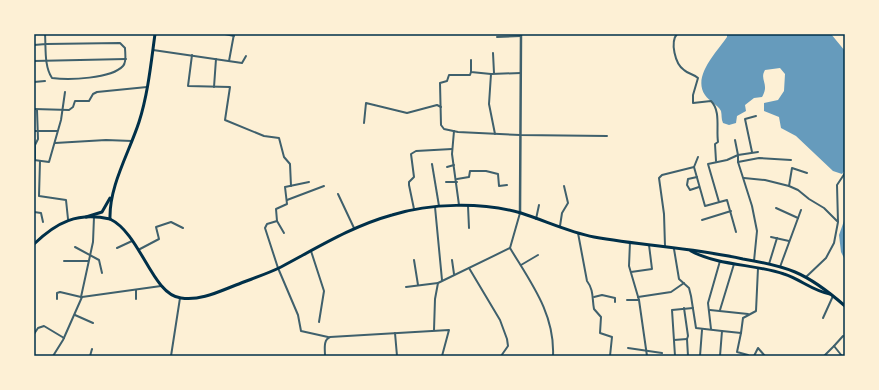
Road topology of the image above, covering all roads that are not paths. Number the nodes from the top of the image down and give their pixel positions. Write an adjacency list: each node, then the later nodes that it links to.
1 (45, 34): 8 (street)
2 (155, 34): 10 (main road)
3 (225, 34): 5 (street)
4 (677, 34): 52 (street)
5 (234, 35): 19 (street)
6 (521, 35): 7 (street); 22 (street)
7 (497, 37)
8 (46, 44): 9 (street); 14 (street); 18 (street)
9 (34, 45)
10 (153, 50): 12 (street); 26 (main road)
11 (493, 53): 21 (street)
12 (192, 56): 15 (street); 27 (street)
13 (246, 56): 19 (street)
14 (126, 59): 18 (street); 18 (street)
15 (216, 59): 19 (street); 27 (street)
16 (471, 60): 20 (street)
17 (34, 61): 18 (street)
18 (47, 61)
19 (229, 61)
20 (471, 72): 23 (street); 29 (street)
21 (494, 73): 22 (street); 23 (street)
22 (521, 73): 39 (street)
23 (491, 74): 38 (street)
24 (45, 81): 25 (street)
25 (34, 82)
26 (147, 87): 31 (street); 42 (main road)
27 (214, 87): 66 (street)
28 (65, 92): 31 (street)
29 (441, 107): 33 (street); 37 (street)
30 (36, 109): 31 (street); 35 (street)
31 (63, 110): 36 (street)
32 (756, 116): 45 (street)
33 (364, 123)
34 (34, 131): 35 (street)
35 (38, 131): 36 (street); 49 (street)
36 (57, 131): 43 (street)
37 (454, 132): 38 (street); 44 (street)
38 (495, 134): 39 (street)
39 (520, 135): 40 (street); 85 (street)
40 (607, 136)
41 (735, 140): 47 (street)
42 (132, 141): 43 (street); 72 (main road)
43 (55, 143): 51 (street)
44 (452, 149): 55 (street); 81 (street)
45 (752, 152): 46 (street); 47 (street)
46 (758, 152)
47 (738, 155): 52 (street); 53 (street)
48 (698, 157): 57 (street)
49 (34, 160): 51 (street)
50 (791, 160): 53 (street)
51 (40, 161): 90 (street)
52 (716, 161): 74 (street)
53 (738, 162): 61 (street)
54 (432, 164): 76 (street)
55 (454, 165): 56 (street); 62 (street)
56 (447, 167)
57 (694, 167): 60 (street); 110 (street)
58 (807, 173): 68 (street)
59 (845, 173): 95 (street)
60 (697, 177): 70 (street); 70 (street)
61 (744, 178): 68 (street); 125 (street)
62 (457, 180): 64 (street); 65 (street); 77 (street)
63 (309, 182): 66 (street)
64 (446, 182)
65 (507, 185)
66 (291, 186): 73 (street)
67 (564, 186): 99 (street)
68 (788, 186): 95 (street)
69 (323, 187): 73 (street)
70 (699, 187): 74 (street)
71 (338, 194): 97 (street)
72 (112, 195): 86 (main road); 91 (main road)
73 (287, 200): 93 (street)
74 (719, 202): 83 (street)
75 (539, 205): 88 (street)
76 (439, 206): 77 (main road); 79 (main road)
77 (459, 206): 78 (main road)
78 (468, 206): 85 (main road); 98 (street)
79 (435, 207): 81 (main road); 137 (street)
80 (776, 208): 89 (street)
81 (414, 209): 97 (main road)
82 (801, 210): 89 (street)
83 (731, 211): 92 (street); 100 (street)
84 (34, 212): 94 (street)
85 (520, 213): 88 (main road); 114 (street)
86 (86, 217): 87 (main road); 90 (main road)
87 (94, 217): 91 (main road); 119 (street)
88 (536, 218): 99 (main road)
89 (798, 218): 107 (street)
90 (68, 219): 108 (main road)
91 (110, 219): 105 (main road)
92 (702, 220)
93 (277, 221): 101 (street); 131 (street)
94 (43, 222)
95 (838, 222): 136 (street)
96 (183, 228): 115 (street)
97 (354, 228): 117 (main road)
98 (469, 228)
99 (560, 228): 102 (main road)
100 (736, 232)
101 (284, 233)
102 (578, 233): 106 (main road); 147 (street)
103 (771, 236): 104 (street)
104 (777, 238): 107 (street); 127 (street)
105 (132, 241): 113 (street); 115 (main road)
106 (630, 242): 109 (main road); 134 (street)
107 (789, 242): 130 (street)
108 (34, 244)
109 (648, 244): 110 (main road); 134 (street)
110 (665, 246): 112 (main road)
111 (75, 247): 119 (street)
112 (674, 247): 116 (main road); 139 (street)
113 (117, 248)
114 (510, 248): 128 (street); 132 (street)
115 (140, 249): 140 (main road)
116 (689, 250): 122 (main road); 125 (main road)
117 (311, 251): 131 (main road); 163 (street)
118 (538, 255): 128 (street)
119 (90, 256): 124 (street); 133 (street)
120 (414, 260): 141 (street)
121 (452, 260): 135 (street)
122 (720, 260): 126 (main road); 158 (street)
123 (64, 261): 124 (street)
124 (88, 261): 146 (street)
125 (754, 261): 127 (main road)
126 (734, 263): 129 (main road); 159 (street)
127 (769, 264): 130 (main road)
128 (521, 265): 190 (street)
129 (758, 267): 144 (main road); 160 (street)
130 (780, 267): 136 (main road)
131 (278, 268): 149 (main road); 173 (street)
132 (469, 268): 135 (street); 189 (street)
133 (102, 272)
134 (631, 272): 148 (street)
135 (454, 274): 137 (street)
136 (806, 277): 144 (main road)
137 (442, 280): 138 (street)
138 (438, 283): 141 (street); 166 (street)
139 (684, 283): 148 (street); 157 (street)
140 (161, 286): 143 (street); 149 (main road)
141 (418, 286): 142 (street)
142 (406, 287)
143 (136, 290): 146 (street); 151 (street)
144 (830, 294): 145 (main road)
145 (833, 296): 155 (main road); 162 (street)
146 (81, 297): 150 (street); 161 (street)
147 (594, 297): 154 (street); 191 (street)
148 (638, 297): 153 (street)
149 (180, 298): 185 (street)
150 (57, 299)
151 (136, 299)
152 (626, 300): 153 (street)
153 (639, 300): 180 (street)
154 (616, 302)
155 (845, 306)
156 (684, 308): 157 (street); 175 (street); 176 (street)
157 (693, 308): 167 (street)
158 (710, 310): 159 (street); 165 (street)
159 (720, 310): 160 (street)
160 (749, 314): 170 (street)
161 (75, 315): 164 (street); 174 (street)
162 (823, 318)
163 (319, 322)
164 (93, 323)
165 (711, 329): 167 (street); 168 (street)
166 (434, 330): 169 (street); 188 (street)
167 (702, 330): 195 (street)
168 (722, 331): 170 (street); 196 (street)
169 (395, 333): 173 (street); 187 (street)
170 (741, 333): 182 (street)
171 (34, 334): 174 (street)
172 (843, 336): 177 (street)
173 (328, 337): 186 (street)
174 (64, 338): 183 (street)
175 (686, 339): 176 (street); 194 (street)
176 (674, 340): 193 (street)
177 (834, 346): 199 (street); 200 (street)
178 (628, 348): 180 (street)
179 (92, 349): 184 (street)
180 (647, 350): 181 (street); 192 (street)
181 (662, 353)
182 (748, 355)
183 (53, 356)
184 (90, 356)
185 (171, 356)
186 (325, 356)
187 (397, 356)
188 (442, 356)
189 (501, 356)
190 (553, 356)
191 (610, 356)
192 (647, 356)
193 (675, 356)
194 (688, 356)
195 (700, 356)
196 (720, 356)
197 (754, 356): 198 (street)
198 (765, 356)
199 (824, 356)
200 (842, 356)

